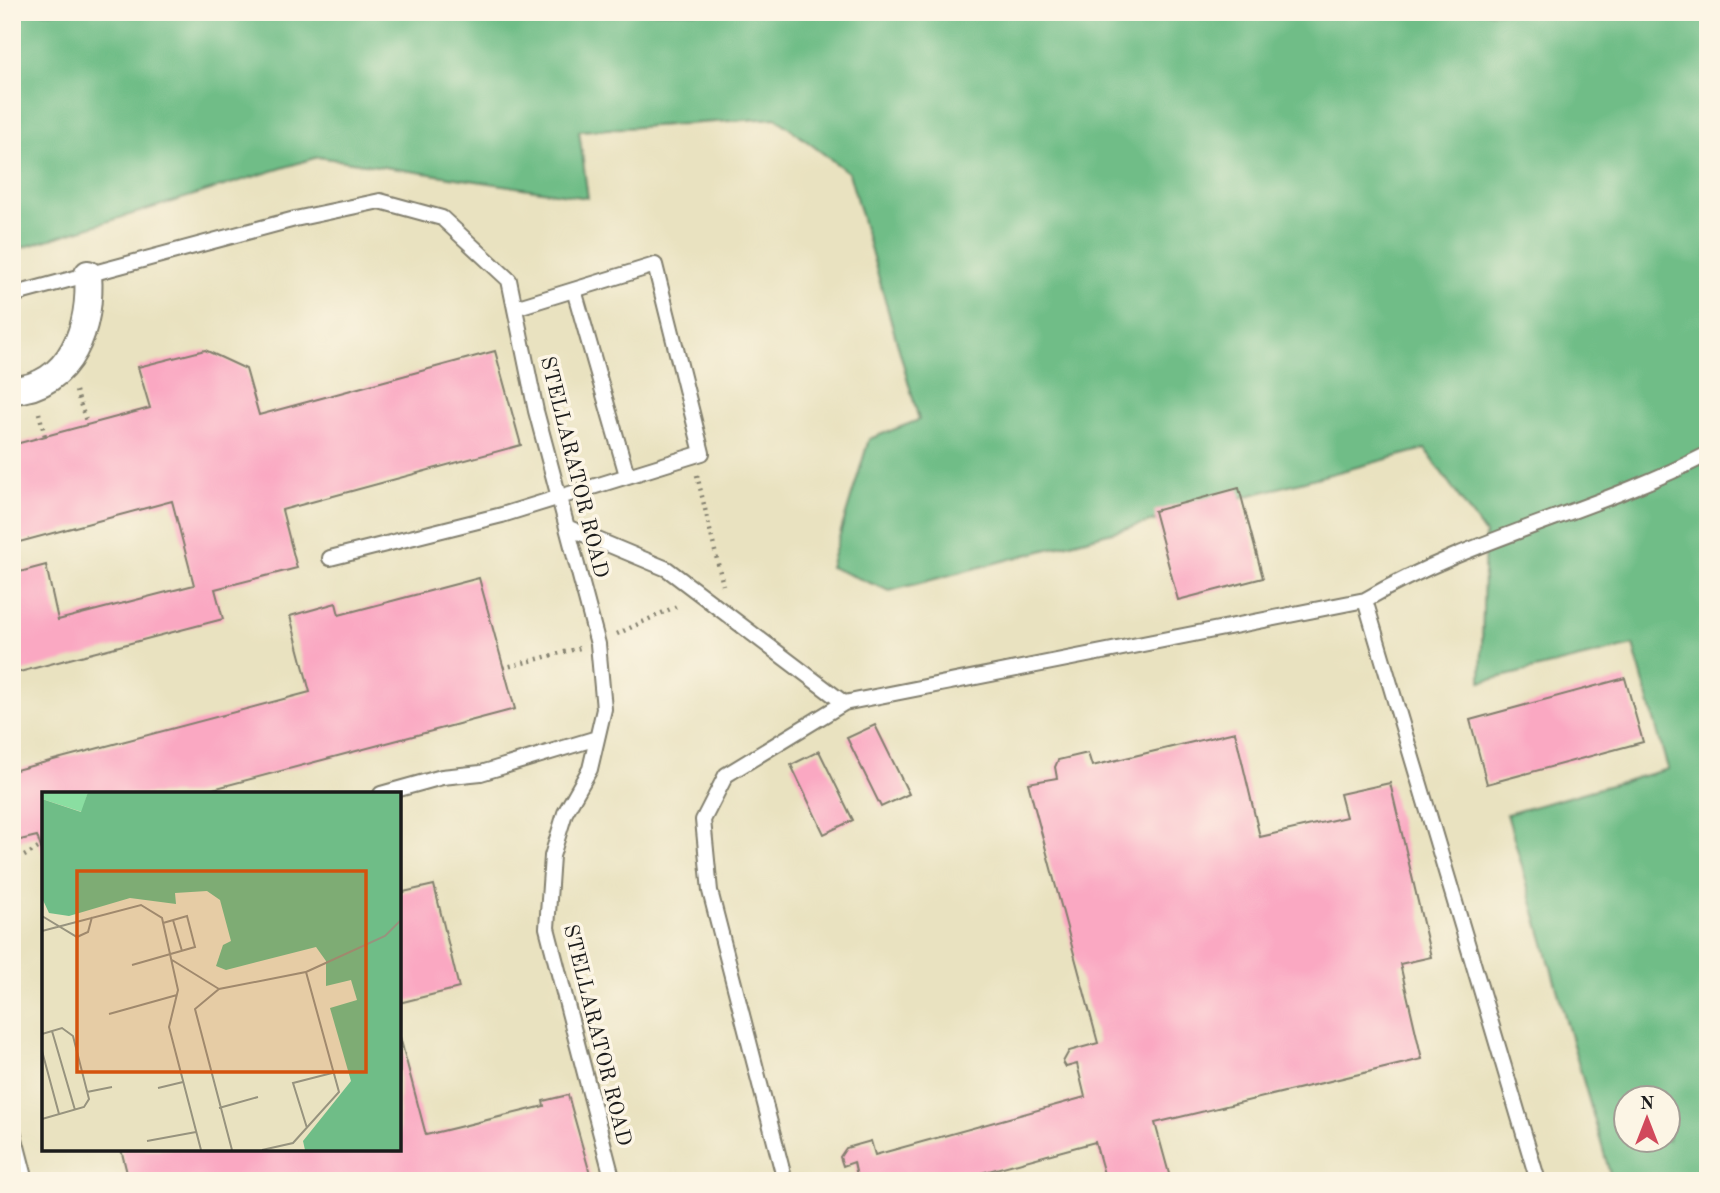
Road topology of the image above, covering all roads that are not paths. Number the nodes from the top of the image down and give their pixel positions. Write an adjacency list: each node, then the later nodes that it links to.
1 (88, 274): 3 (lane, STELLARATOR ROAD); 4 (lane, STELLARATOR ROAD); 5 (street)
2 (574, 290): 4 (lane); 7 (lane); 7 (lane)
3 (12, 295)
4 (514, 308): 8 (lane, STELLARATOR ROAD)
5 (12, 390)
6 (1708, 454): 11 (lane)
7 (627, 475): 8 (lane)
8 (559, 495): 9 (lane, STELLARATOR ROAD); 10 (lane)
9 (569, 528): 12 (lane); 13 (lane, STELLARATOR ROAD)
10 (330, 558)
11 (1365, 600): 12 (lane); 19 (lane)
12 (844, 703): 18 (lane)
13 (597, 738): 14 (lane); 17 (lane, STELLARATOR ROAD)
14 (388, 792)
15 (12, 1127): 16 (lane)
16 (26, 1181)
17 (614, 1181)
18 (785, 1181)
19 (1538, 1181)

